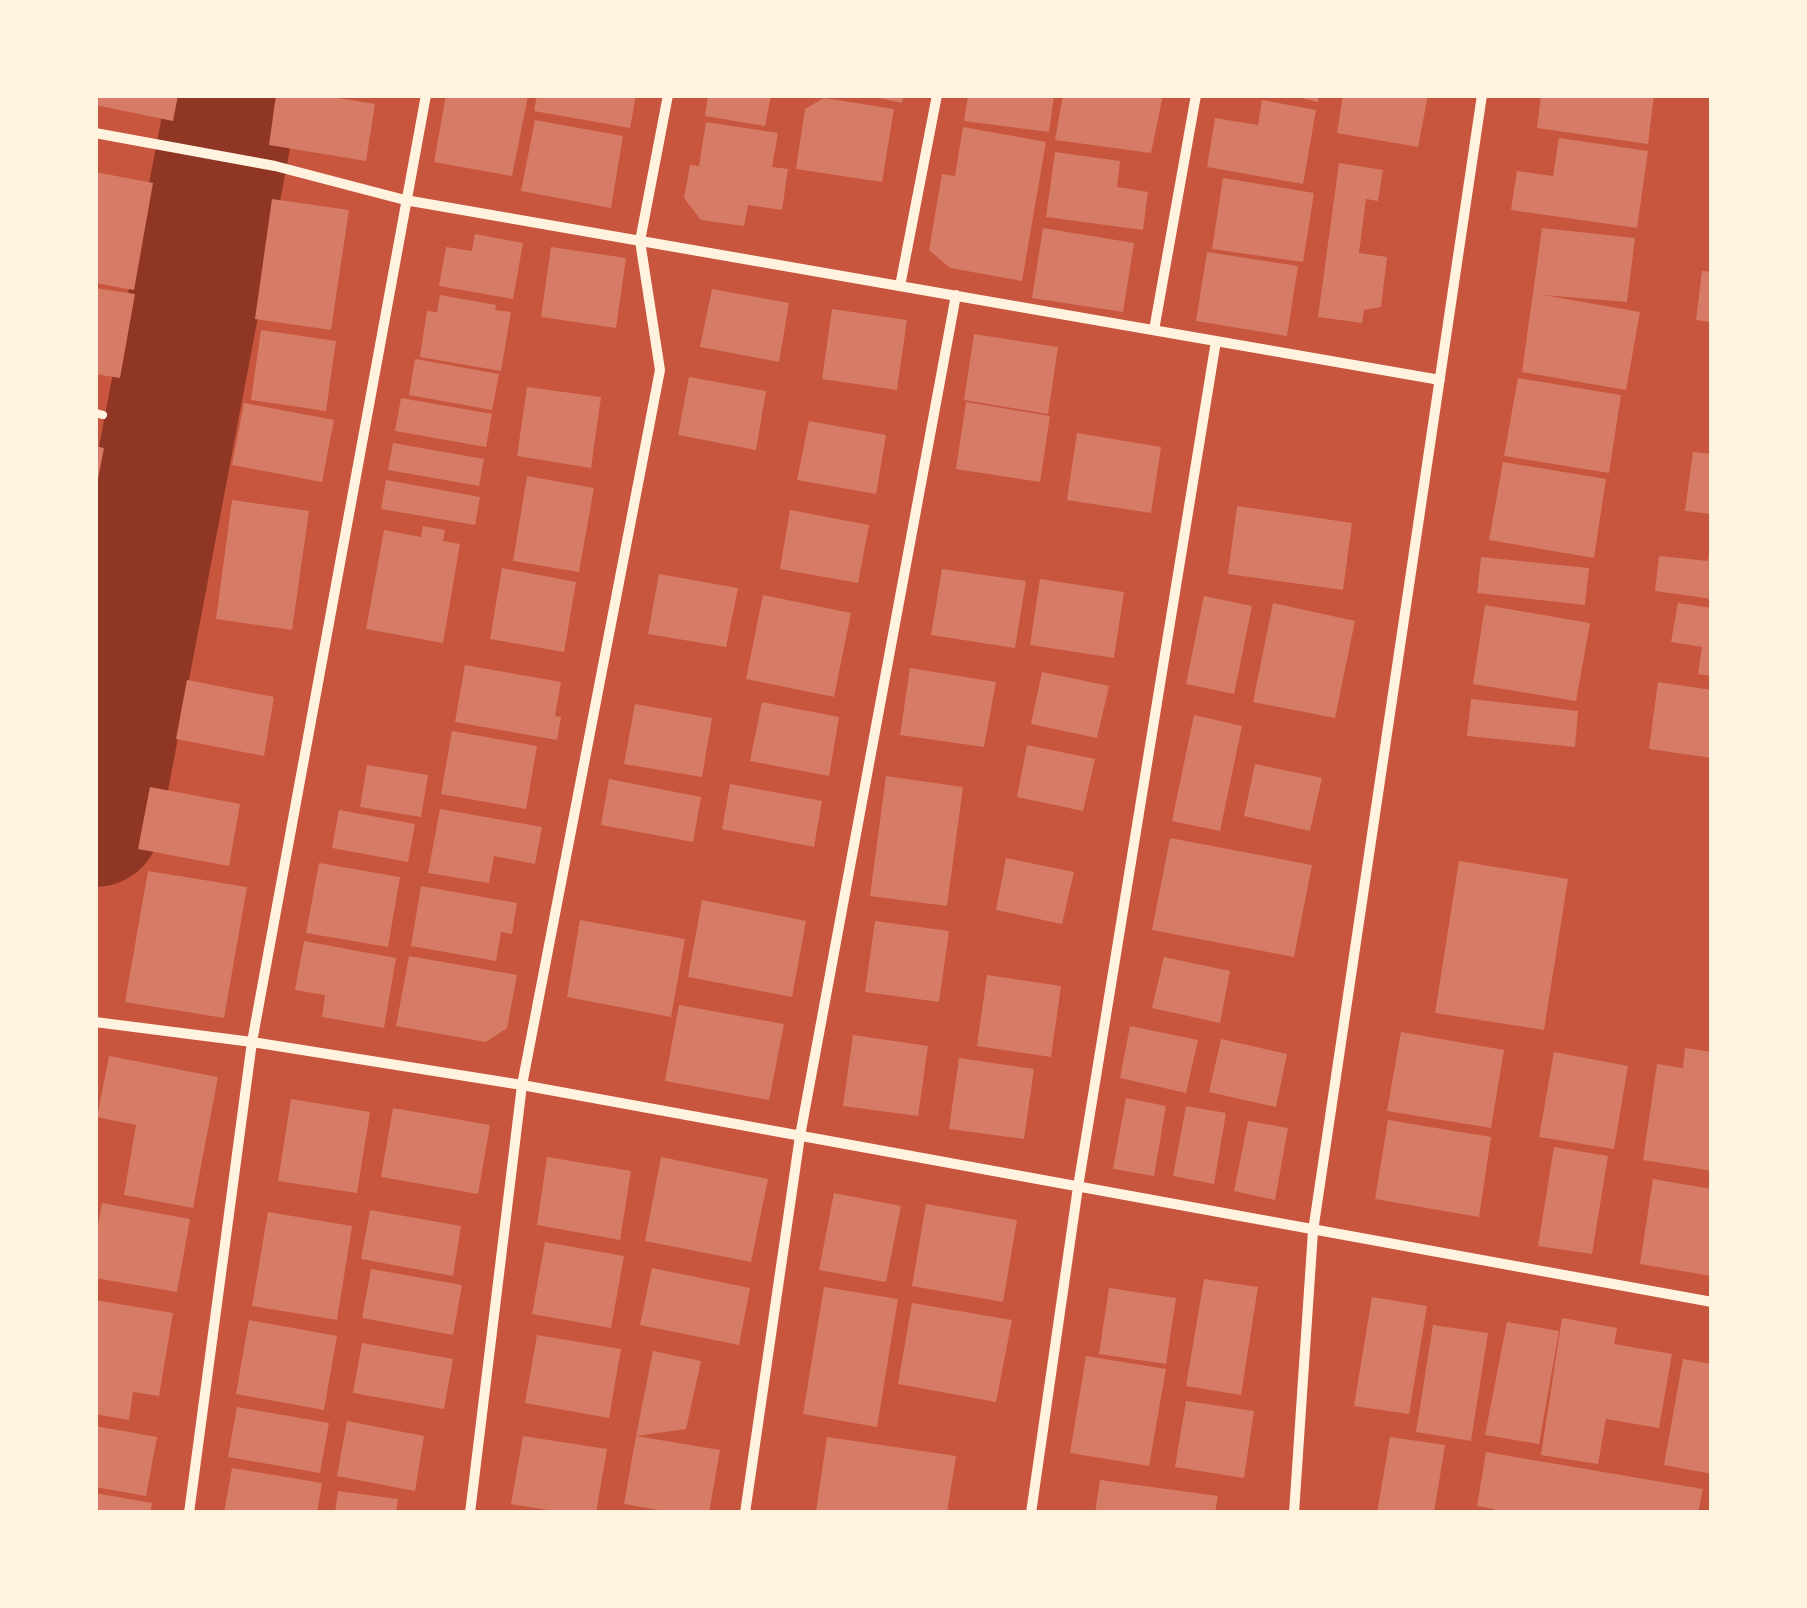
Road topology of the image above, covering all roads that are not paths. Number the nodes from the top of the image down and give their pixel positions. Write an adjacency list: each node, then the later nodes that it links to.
1 (426, 95): 7 (street)
2 (668, 95): 8 (street)
3 (937, 95): 9 (street)
4 (1196, 95): 11 (street)
5 (1482, 95): 13 (street)
6 (95, 133): 7 (street)
7 (406, 200): 8 (street); 15 (street)
8 (640, 241): 9 (street); 16 (street)
9 (900, 286): 10 (street)
10 (956, 295): 11 (street); 17 (street)
11 (1154, 330): 12 (street)
12 (1216, 341): 13 (street); 18 (street)
13 (1440, 380): 19 (street)
14 (96, 1023): 15 (street)
15 (252, 1042): 16 (street); 21 (street)
16 (522, 1086): 17 (street); 22 (street)
17 (800, 1136): 18 (street); 23 (street)
18 (1078, 1188): 19 (street); 24 (street)
19 (1314, 1231): 20 (street); 25 (street)
20 (1712, 1302)
21 (188, 1513)
22 (470, 1513)
23 (745, 1513)
24 (1031, 1513)
25 (1294, 1513)

